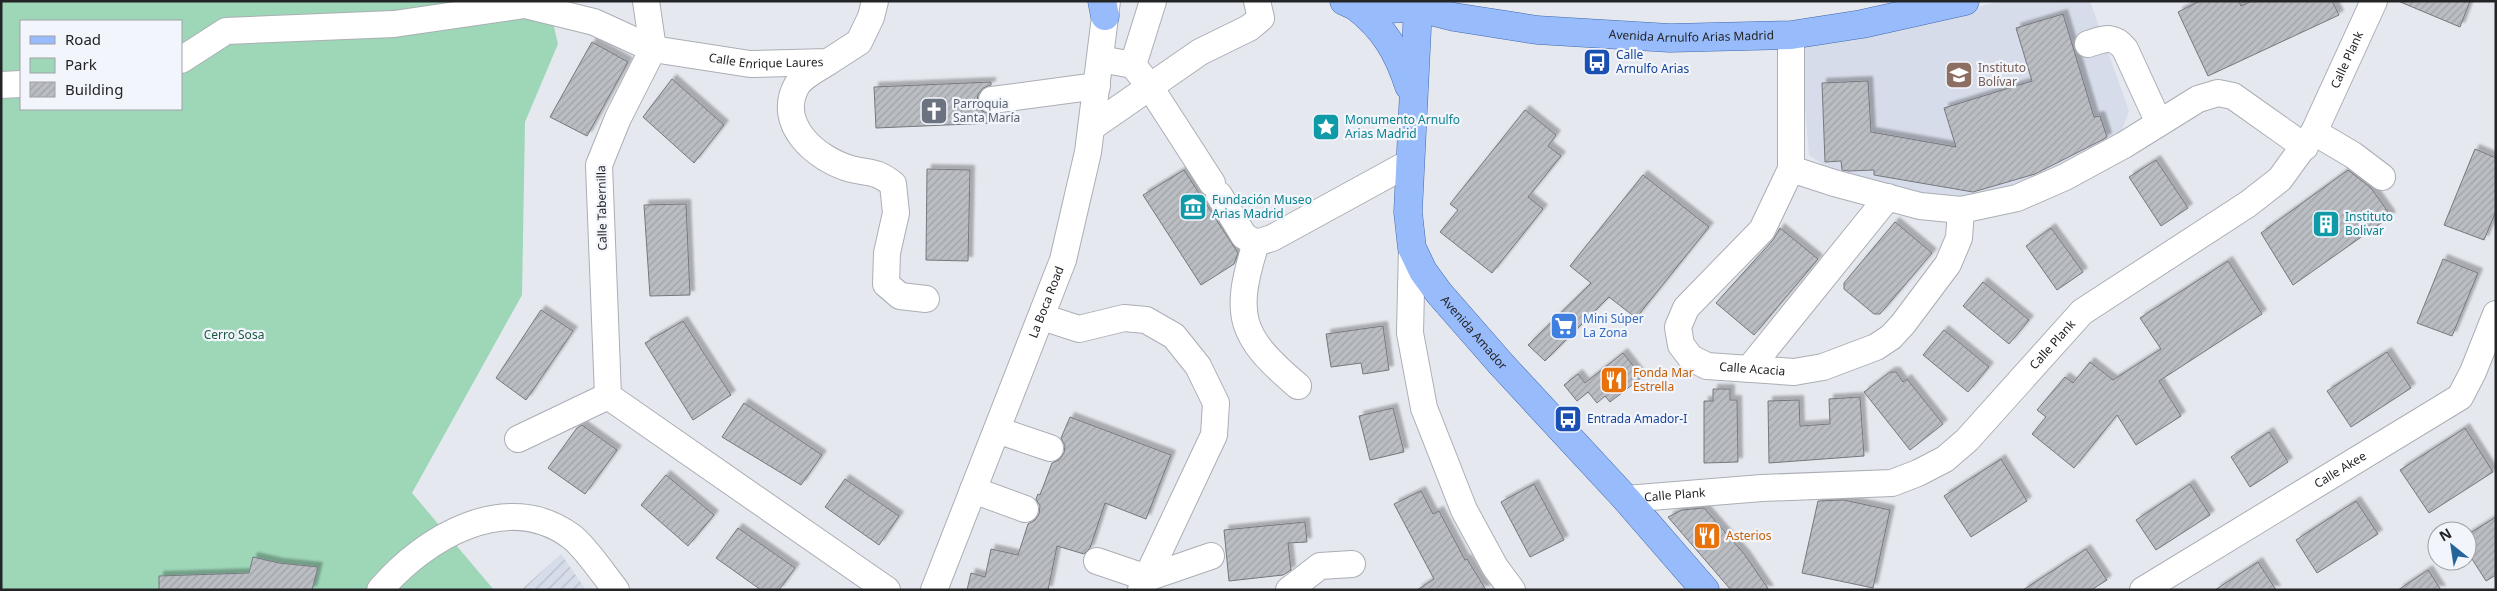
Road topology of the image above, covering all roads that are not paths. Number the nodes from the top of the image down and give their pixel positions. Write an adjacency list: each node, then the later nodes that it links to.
1 (646, 1): 13 (street)
2 (875, 1): 16 (street, Calle Enrique Laures)
3 (1152, 1): 17 (street)
4 (1257, 1): 21 (street)
5 (2374, 1): 26 (street, Calle Plank)
6 (524, 3): 13 (street, Calle Enrique Laures); 14 (street)
7 (1953, 3): 11 (main road, Avenida Arnulfo Arias Madrid)
8 (1350, 4): 9 (main road, Avenida Arnulfo Arias Madrid); 22 (main road)
9 (1413, 5): 11 (main road, Avenida Arnulfo Arias Madrid); 22 (main road, Avenida Amador)
10 (1105, 6): 15 (street, La Boca Road)
11 (1791, 35): 28 (street)
12 (2088, 44): 24 (street)
13 (652, 48): 16 (street, Calle Enrique Laures); 39 (street, Calle Tabernilla)
14 (182, 59)
15 (1100, 59): 17 (street); 20 (street, La Boca Road)
16 (828, 62): 34 (street)
17 (1133, 65): 21 (street)
18 (20, 84): 19 (street)
19 (1, 85)
20 (1097, 86): 23 (street); 25 (street, La Boca Road)
21 (1150, 87): 25 (street); 32 (street)
22 (1413, 97): 27 (main road, Avenida Amador)
23 (992, 100)
24 (2159, 122): 26 (street); 31 (street)
25 (1092, 127): 35 (street, La Boca Road)
26 (2310, 139): 29 (street); 44 (street, Calle Plank)
27 (1409, 164): 32 (street); 33 (main road, Avenida Amador)
28 (1791, 169): 30 (street); 37 (street, Calle Acacia)
29 (2382, 177)
30 (1888, 197): 31 (street); 37 (street)
31 (1961, 210): 37 (street, Calle Acacia)
32 (1256, 243): 38 (street)
33 (1412, 248): 44 (main road, Avenida Amador); 55 (street)
34 (926, 299)
35 (1042, 317): 40 (street, La Boca Road); 49 (street)
36 (2493, 328): 57 (street, Calle Akee)
37 (1749, 369)
38 (1298, 386)
39 (608, 396): 41 (street); 52 (street)
40 (997, 430): 42 (street); 43 (street, La Boca Road)
41 (518, 439)
42 (1050, 448)
43 (973, 490): 45 (street); 53 (street, La Boca Road)
44 (1626, 499): 56 (main road, Avenida Amador)
45 (1025, 510)
46 (1211, 556): 49 (street)
47 (1097, 561): 49 (street)
48 (1352, 564): 54 (street)
49 (1144, 584)
50 (380, 590): 51 (street)
51 (616, 590)
52 (887, 590)
53 (934, 590)
54 (1289, 590)
55 (1512, 590)
56 (1705, 590)
57 (2143, 590)

